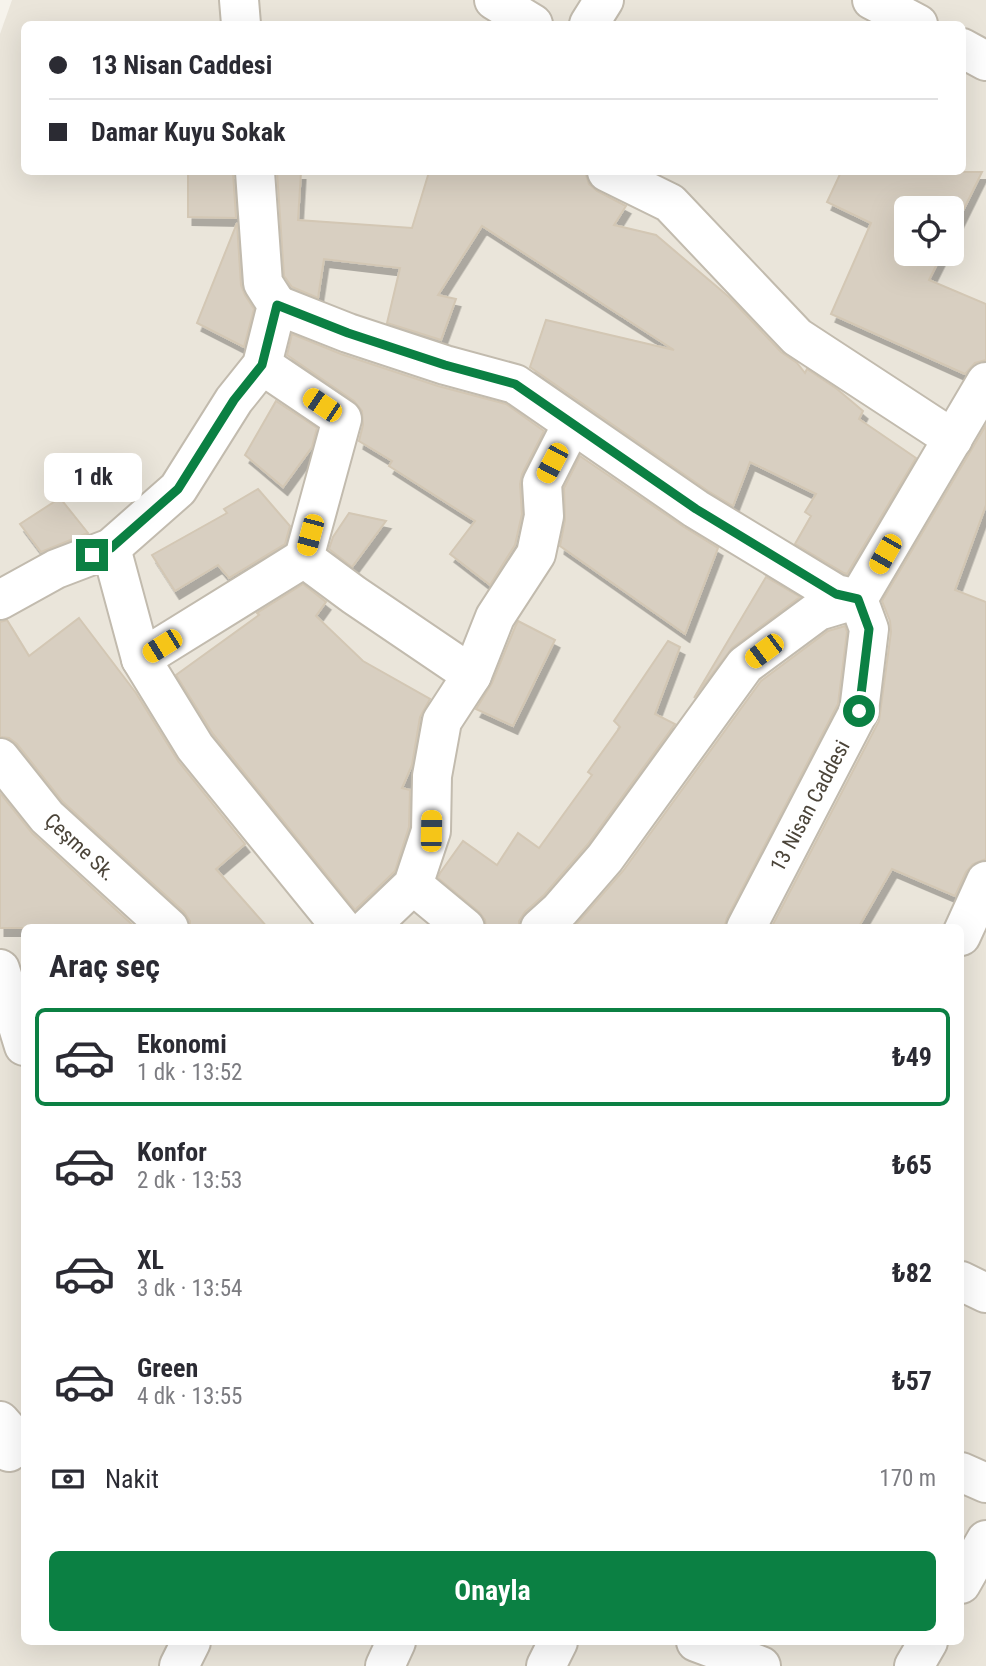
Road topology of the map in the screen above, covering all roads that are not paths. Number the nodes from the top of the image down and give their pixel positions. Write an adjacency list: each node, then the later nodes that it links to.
1 (239, 0): 5 (street)
2 (494, 0): 6 (street)
3 (604, 0): 7 (street)
4 (872, 0): 8 (street)
5 (241, 21)
6 (528, 21)
7 (591, 21)
8 (912, 21)
9 (966, 50): 10 (street)
10 (986, 61)
11 (255, 175): 13 (street)
12 (613, 175): 17 (street)
13 (277, 305): 14 (street); 16 (street)
14 (262, 365): 18 (street); 19 (street)
15 (986, 382): 17 (street)
16 (572, 425): 20 (street); 23 (street)
17 (953, 439): 20 (street)
18 (111, 548): 21 (street); 22 (street)
19 (304, 558): 22 (street); 23 (street)
20 (858, 599): 31 (street); 32 (street, 13 Nisan Caddesi)
21 (0, 600)
22 (141, 659): 28 (street)
23 (472, 674): 26 (street)
24 (0, 758): 27 (street, Çeşme Sk.)
25 (986, 881): 33 (street)
26 (413, 885): 29 (street); 30 (street)
27 (165, 924)
28 (339, 924)
29 (372, 924)
30 (460, 924)
31 (544, 924)
32 (748, 924)
33 (964, 929)
34 (0, 969): 35 (street)
35 (21, 1036)
36 (964, 1282): 37 (street)
37 (986, 1293)
38 (964, 1473): 39 (street)
39 (986, 1483)
40 (986, 1540): 41 (street)
41 (964, 1579)
42 (190, 1645): 48 (street)
43 (395, 1645): 49 (street)
44 (556, 1645): 50 (street)
45 (704, 1645): 47 (street)
46 (926, 1645): 51 (street)
47 (752, 1664)
48 (179, 1666)
49 (385, 1666)
50 (546, 1666)
51 (914, 1666)

